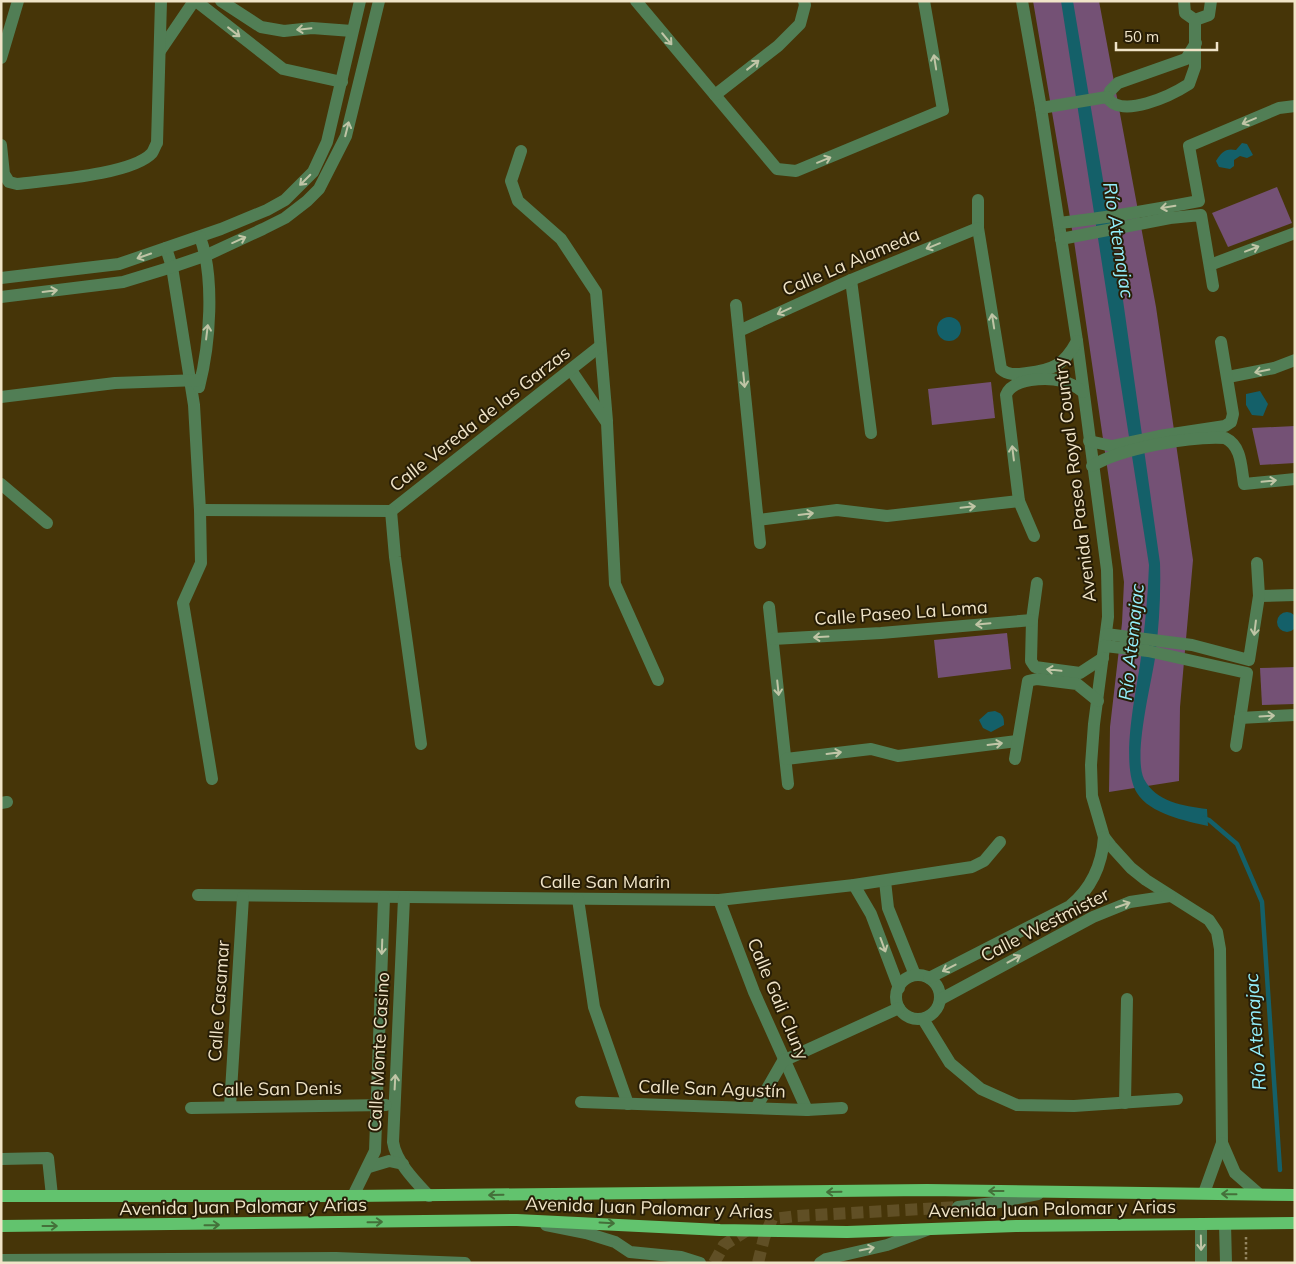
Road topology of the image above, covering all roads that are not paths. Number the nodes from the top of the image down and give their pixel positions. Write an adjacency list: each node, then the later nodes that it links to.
1 (18, 1): 18 (street)
2 (161, 1): 17 (street)
3 (195, 1): 16 (street, one-way to 16); 17 (street)
4 (221, 1): 14 (street)
5 (360, 1): 15 (street)
6 (379, 1): 35 (street, one-way to 6)
7 (636, 1): 21 (street, one-way to 21)
8 (804, 1): 21 (street, one-way to 8)
9 (924, 1): 21 (street, one-way to 9)
10 (1022, 1): 24 (street, Avenida Paseo Royal Country)
11 (1184, 1): 13 (street)
12 (1211, 1): 13 (street)
13 (1195, 20): 19 (street)
14 (261, 27): 15 (street, one-way to 14); 16 (street)
15 (352, 32): 20 (street)
16 (250, 44): 20 (street)
17 (160, 51): 25 (street)
18 (1, 58)
19 (1190, 64): 22 (street); 22 (street)
20 (342, 82): 32 (street, one-way to 32)
21 (715, 95)
22 (1107, 97): 24 (street)
23 (1295, 106): 28 (street, one-way to 28)
24 (1041, 108): 29 (street, Avenida Paseo Royal Country)
25 (1, 145)
26 (521, 151): 46 (street)
27 (978, 200): 30 (street)
28 (1127, 221): 29 (street); 33 (street); 36 (street)
29 (1058, 223): 33 (street, Avenida Paseo Royal Country)
30 (978, 228): 39 (street, Calle La Alameda, one-way to 39); 44 (street, one-way to 30)
31 (1295, 232): 36 (street, one-way to 31)
32 (200, 236): 34 (street); 35 (street)
33 (1061, 239): 44 (street, Avenida Paseo Royal Country)
34 (166, 248): 37 (street); 38 (street, one-way to 38)
35 (207, 255): 37 (street); 50 (street, one-way to 35)
36 (1210, 265): 40 (street)
37 (172, 267): 41 (street, one-way to 37); 50 (street)
38 (1, 278)
39 (851, 280): 43 (street, Calle La Alameda, one-way to 43); 54 (street)
40 (1213, 286)
41 (1, 297)
42 (736, 305): 43 (street)
43 (739, 331): 64 (street, one-way to 64)
44 (1077, 341): 51 (street, Avenida Paseo Royal Country)
45 (1221, 342): 49 (street)
46 (599, 347): 48 (street, Calle Vereda de las Garzas); 53 (street)
47 (1295, 360): 49 (street, one-way to 49)
48 (571, 370): 53 (street); 63 (street, Calle Vereda de las Garzas)
49 (1228, 377): 55 (street)
50 (195, 381): 52 (street); 62 (street)
51 (1083, 392): 56 (street, Avenida Paseo Royal Country); 61 (street, one-way to 51)
52 (1, 397)
53 (607, 423): 77 (street)
54 (871, 433)
55 (1160, 440): 57 (street); 59 (street, one-way to 59)
56 (1089, 441): 57 (street); 58 (street, Avenida Paseo Royal Country)
57 (1113, 451): 58 (street)
58 (1092, 466): 75 (street, Avenida Paseo Royal Country)
59 (1295, 478)
60 (1, 484): 65 (street)
61 (1019, 501): 64 (street, one-way to 61); 66 (street)
62 (200, 510): 63 (street, Calle Vereda de las Garzas); 86 (street)
63 (391, 511): 82 (street)
64 (758, 520): 67 (street)
65 (47, 523)
66 (1034, 536)
67 (760, 543)
68 (1257, 563): 71 (street)
69 (1037, 583): 73 (street)
70 (1295, 594): 71 (street)
71 (1259, 596): 76 (street, one-way to 76)
72 (769, 607): 74 (street)
73 (1032, 620): 74 (street, Calle Paseo La Loma, one-way to 74); 75 (street, one-way to 73)
74 (773, 639): 84 (street, one-way to 84)
75 (1105, 646): 76 (street); 78 (street, Avenida Paseo Royal Country)
76 (1166, 650): 80 (street)
77 (658, 680)
78 (1098, 701): 81 (street); 88 (street, Avenida Paseo Royal Country)
79 (1295, 715): 80 (street, one-way to 79)
80 (1240, 718): 83 (street)
81 (1017, 741): 84 (street, one-way to 81); 85 (street)
82 (421, 744)
83 (1236, 746)
84 (786, 759): 87 (street)
85 (1015, 759)
86 (212, 779)
87 (788, 784)
88 (1104, 837): 93 (street, Avenida Paseo Royal Country); 95 (street, Calle Westmister)
89 (1000, 842): 90 (street, Calle San Marin)
90 (885, 881): 91 (street, Calle San Marin); 100 (street)
91 (854, 885): 99 (street, Calle San Marin); 101 (street)
92 (198, 895): 94 (street, Calle San Marin)
93 (1170, 896): 102 (street, Calle Westmister, one-way to 93); 122 (street, Avenida Paseo Royal Country)
94 (243, 897): 96 (street, Calle San Marin); 118 (street, Calle Casamar)
95 (1080, 897): 102 (street); 104 (street, Calle Westmister, one-way to 104)
96 (384, 898): 97 (street, Calle San Marin); 116 (street, Calle Monte Casino, one-way to 116)
97 (404, 898): 98 (street, Calle San Marin); 115 (street, Calle Monte Casino, one-way to 97)
98 (578, 899): 99 (street, Calle San Marin); 114 (street)
99 (719, 900): 110 (street, Calle Gali Cluny)
100 (888, 908): 101 (street); 103 (street)
101 (871, 914): 105 (street, one-way to 105)
102 (1093, 917): 106 (street, Calle Westmister, one-way to 102)
103 (915, 975): 104 (street); 105 (street)
104 (929, 978): 106 (street)
105 (899, 988): 108 (street)
106 (941, 999): 109 (street)
107 (1127, 999): 113 (street)
108 (899, 1008): 109 (street); 110 (street)
109 (923, 1020): 113 (street)
110 (784, 1061): 119 (street); 121 (street, Calle Gali Cluny)
111 (1177, 1099): 113 (street)
112 (581, 1102): 114 (street, Calle San Agustín)
113 (1125, 1103)
114 (628, 1104): 119 (street, Calle San Agustín)
115 (394, 1105): 116 (street, Calle San Denis); 124 (street, Calle Monte Casino)
116 (378, 1106): 118 (street, Calle San Denis); 125 (street, Calle Monte Casino)
117 (191, 1108): 118 (street, Calle San Denis)
118 (230, 1108)
119 (756, 1108): 121 (street, Calle San Agustín)
120 (842, 1108): 121 (street, Calle San Agustín)
121 (807, 1110)
122 (1222, 1143): 127 (street, Avenida Paseo Royal Country); 128 (street, Avenida Paseo Royal Country)
123 (1, 1159): 131 (street)
124 (403, 1164): 125 (street); 133 (street, Calle Monte Casino)
125 (369, 1167): 132 (street, Calle Monte Casino)
126 (1052, 1191): 127 (main road, Avenida Juan Palomar y Arias); 133 (main road, Avenida Juan Palomar y Arias, one-way to 133); 134 (street)
127 (1204, 1193): 128 (main road, Avenida Juan Palomar y Arias, one-way to 127)
128 (1259, 1194): 129 (main road, Avenida Juan Palomar y Arias)
129 (1295, 1195)
130 (1, 1196): 131 (main road, Avenida Juan Palomar y Arias)
131 (52, 1196): 132 (main road, Avenida Juan Palomar y Arias)
132 (353, 1196): 133 (main road, Avenida Juan Palomar y Arias)
133 (429, 1196)
134 (958, 1207)
135 (517, 1220): 139 (main road, Avenida Juan Palomar y Arias, one-way to 135); 140 (main road, Avenida Juan Palomar y Arias, one-way to 140); 141 (street)
136 (1295, 1223): 138 (main road, Avenida Juan Palomar y Arias)
137 (1201, 1224): 138 (main road, Avenida Juan Palomar y Arias); 140 (main road, Avenida Juan Palomar y Arias); 153 (street, one-way to 153)
138 (1225, 1224): 154 (street)
139 (1, 1226)
140 (931, 1229): 152 (street, one-way to 140)
141 (630, 1252): 150 (street); 151 (street)
142 (1, 1260): 146 (street)
143 (198, 1260): 144 (street); 147 (street)
144 (237, 1260): 145 (street)
145 (338, 1260): 148 (street)
146 (52, 1261): 147 (street)
147 (89, 1261)
148 (374, 1261): 149 (street)
149 (465, 1263)
150 (645, 1263)
151 (700, 1263)
152 (820, 1263)
153 (1201, 1263)
154 (1226, 1263)

